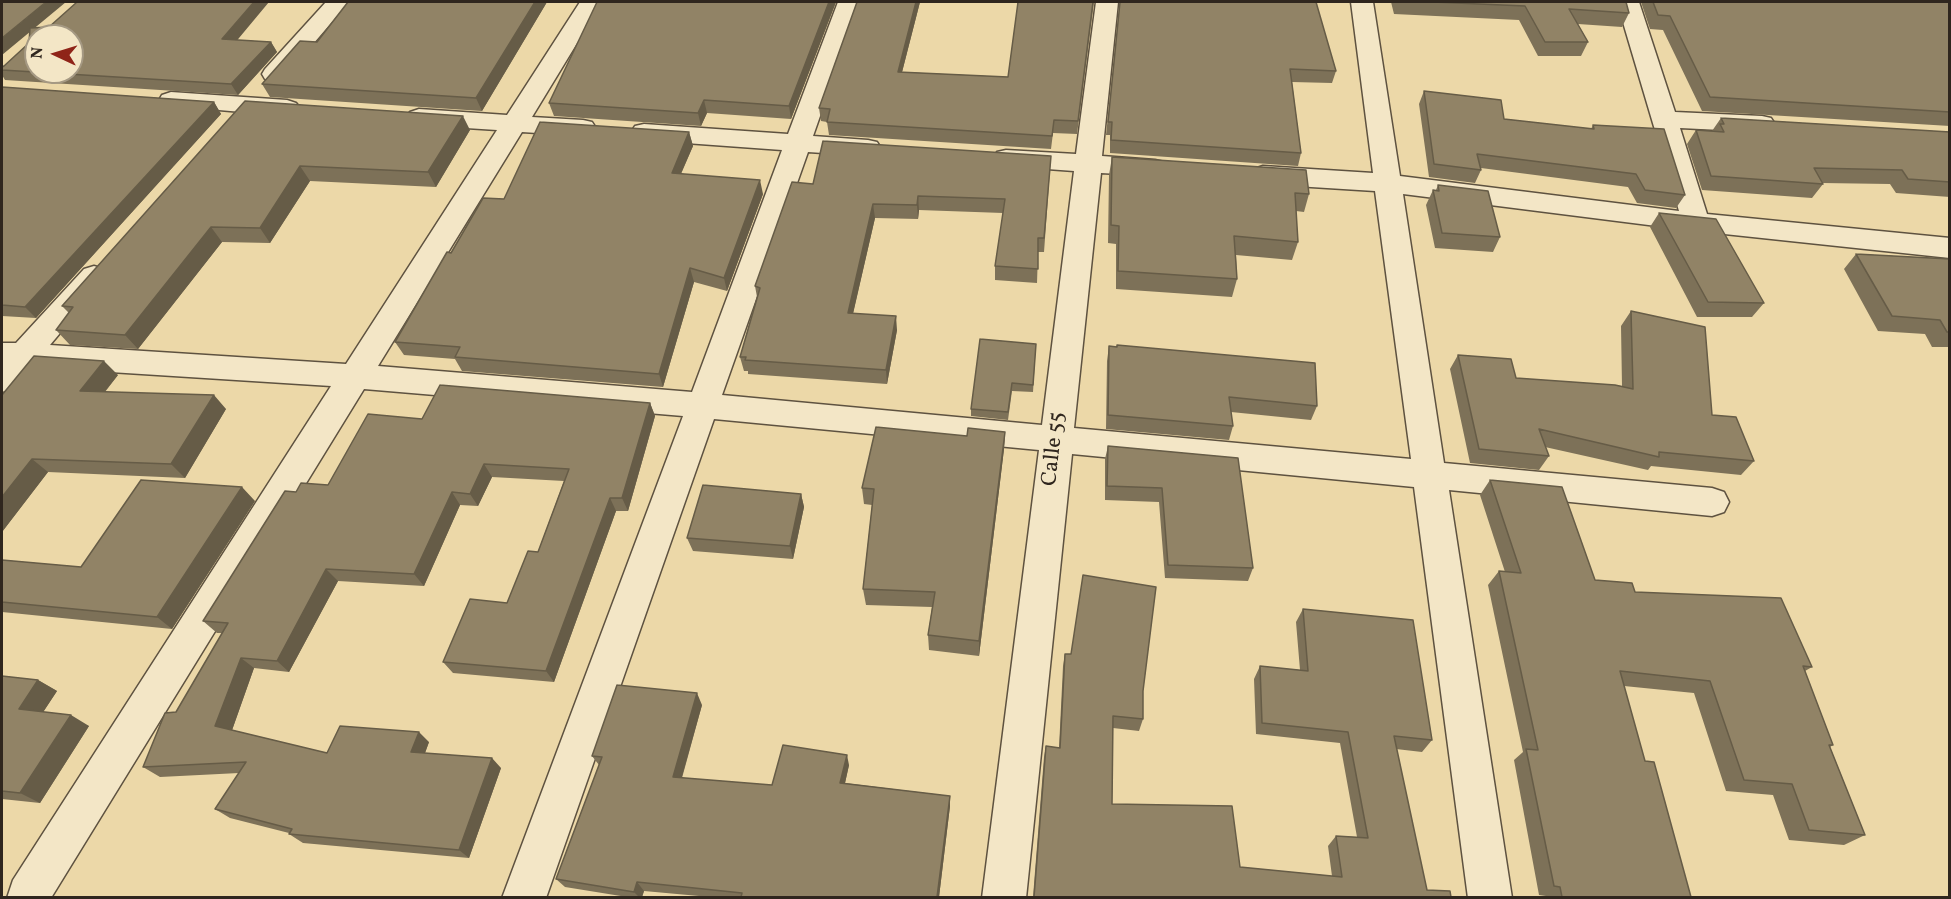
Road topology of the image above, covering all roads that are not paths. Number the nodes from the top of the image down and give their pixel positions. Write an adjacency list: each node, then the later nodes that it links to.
1 (338, 2): 8 (street)
2 (591, 2): 12 (street)
3 (849, 2): 15 (street)
4 (1107, 2): 18 (street, Calle 55)
5 (1362, 2): 21 (street)
6 (1628, 2): 11 (street)
7 (141, 98): 8 (street)
8 (246, 106): 9 (street); 14 (street)
9 (316, 110)
10 (398, 116): 12 (street)
11 (1664, 119): 13 (street); 22 (street)
12 (514, 124): 15 (street); 26 (street)
13 (1783, 126)
14 (222, 132)
15 (797, 143): 16 (street); 28 (street)
16 (890, 149)
17 (983, 156): 18 (street)
18 (1087, 163): 19 (street); 29 (street, Calle 55)
19 (1180, 170)
20 (1238, 173): 21 (street)
21 (1388, 183): 22 (street); 30 (street)
22 (1696, 222): 23 (street)
23 (1950, 248)
24 (111, 257): 25 (street)
25 (12, 355): 26 (street); 27 (street)
26 (355, 376): 28 (street); 32 (street)
27 (2, 380)
28 (702, 405): 29 (street); 33 (street)
29 (1056, 439): 30 (street); 34 (street, Calle 55)
30 (1430, 475): 31 (street); 35 (street)
31 (1712, 502)
32 (25, 895)
33 (524, 897)
34 (1004, 897)
35 (1490, 897)

